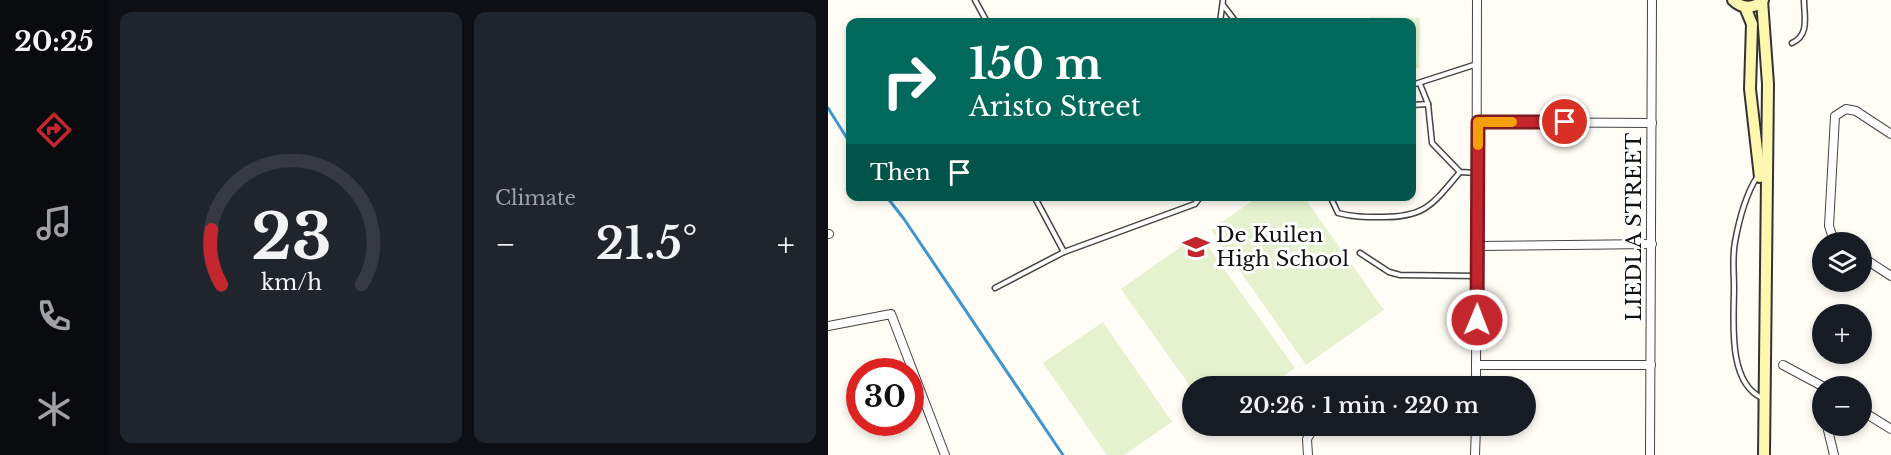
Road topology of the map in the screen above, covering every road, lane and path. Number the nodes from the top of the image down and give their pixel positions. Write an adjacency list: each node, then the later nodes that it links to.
1 (975, 0): 9 (lane)
2 (1478, 0): 13 (street)
3 (1652, 0): 19 (street, LIEDLA STREET)
4 (1733, 0): 8 (street)
5 (1763, 0): 8 (street); 27 (street)
6 (1804, 0): 12 (lane)
7 (1223, 2): 10 (lane); 11 (lane)
8 (1745, 7): 22 (street)
9 (985, 18)
10 (1221, 18)
11 (1233, 18)
12 (1792, 43)
13 (1478, 63): 15 (lane); 18 (street)
14 (1416, 84): 15 (lane)
15 (1420, 84): 16 (lane)
16 (1428, 104): 17 (lane); 21 (lane)
17 (1416, 105)
18 (1478, 122): 19 (street); 23 (street)
19 (1652, 123): 29 (street, LIEDLA STREET)
20 (1891, 134): 28 (street)
21 (1460, 172): 23 (lane); 26 (lane)
22 (1760, 172): 27 (street); 43 (lane)
23 (1478, 173): 30 (street)
24 (1037, 201): 31 (lane)
25 (1197, 201): 31 (lane)
26 (1332, 201)
27 (1765, 228): 43 (street)
28 (1831, 232)
29 (1652, 243): 30 (street); 39 (street, LIEDLA STREET)
30 (1478, 246): 34 (street)
31 (1064, 252): 36 (lane)
32 (1360, 253): 34 (lane)
33 (1872, 264): 35 (street)
34 (1477, 276): 38 (street)
35 (1891, 276)
36 (995, 288)
37 (828, 326): 49 (street)
38 (1476, 364): 39 (street); 41 (street)
39 (1651, 365): 52 (street, LIEDLA STREET)
40 (1783, 365): 42 (street)
41 (1476, 376)
42 (1812, 380)
43 (1763, 399): 53 (street)
44 (1872, 417): 45 (street)
45 (1891, 429)
46 (1309, 436): 50 (street)
47 (1476, 436): 51 (street)
48 (1829, 436): 54 (street)
49 (945, 455)
50 (1308, 455)
51 (1475, 455)
52 (1650, 455)
53 (1764, 455)
54 (1834, 455)

